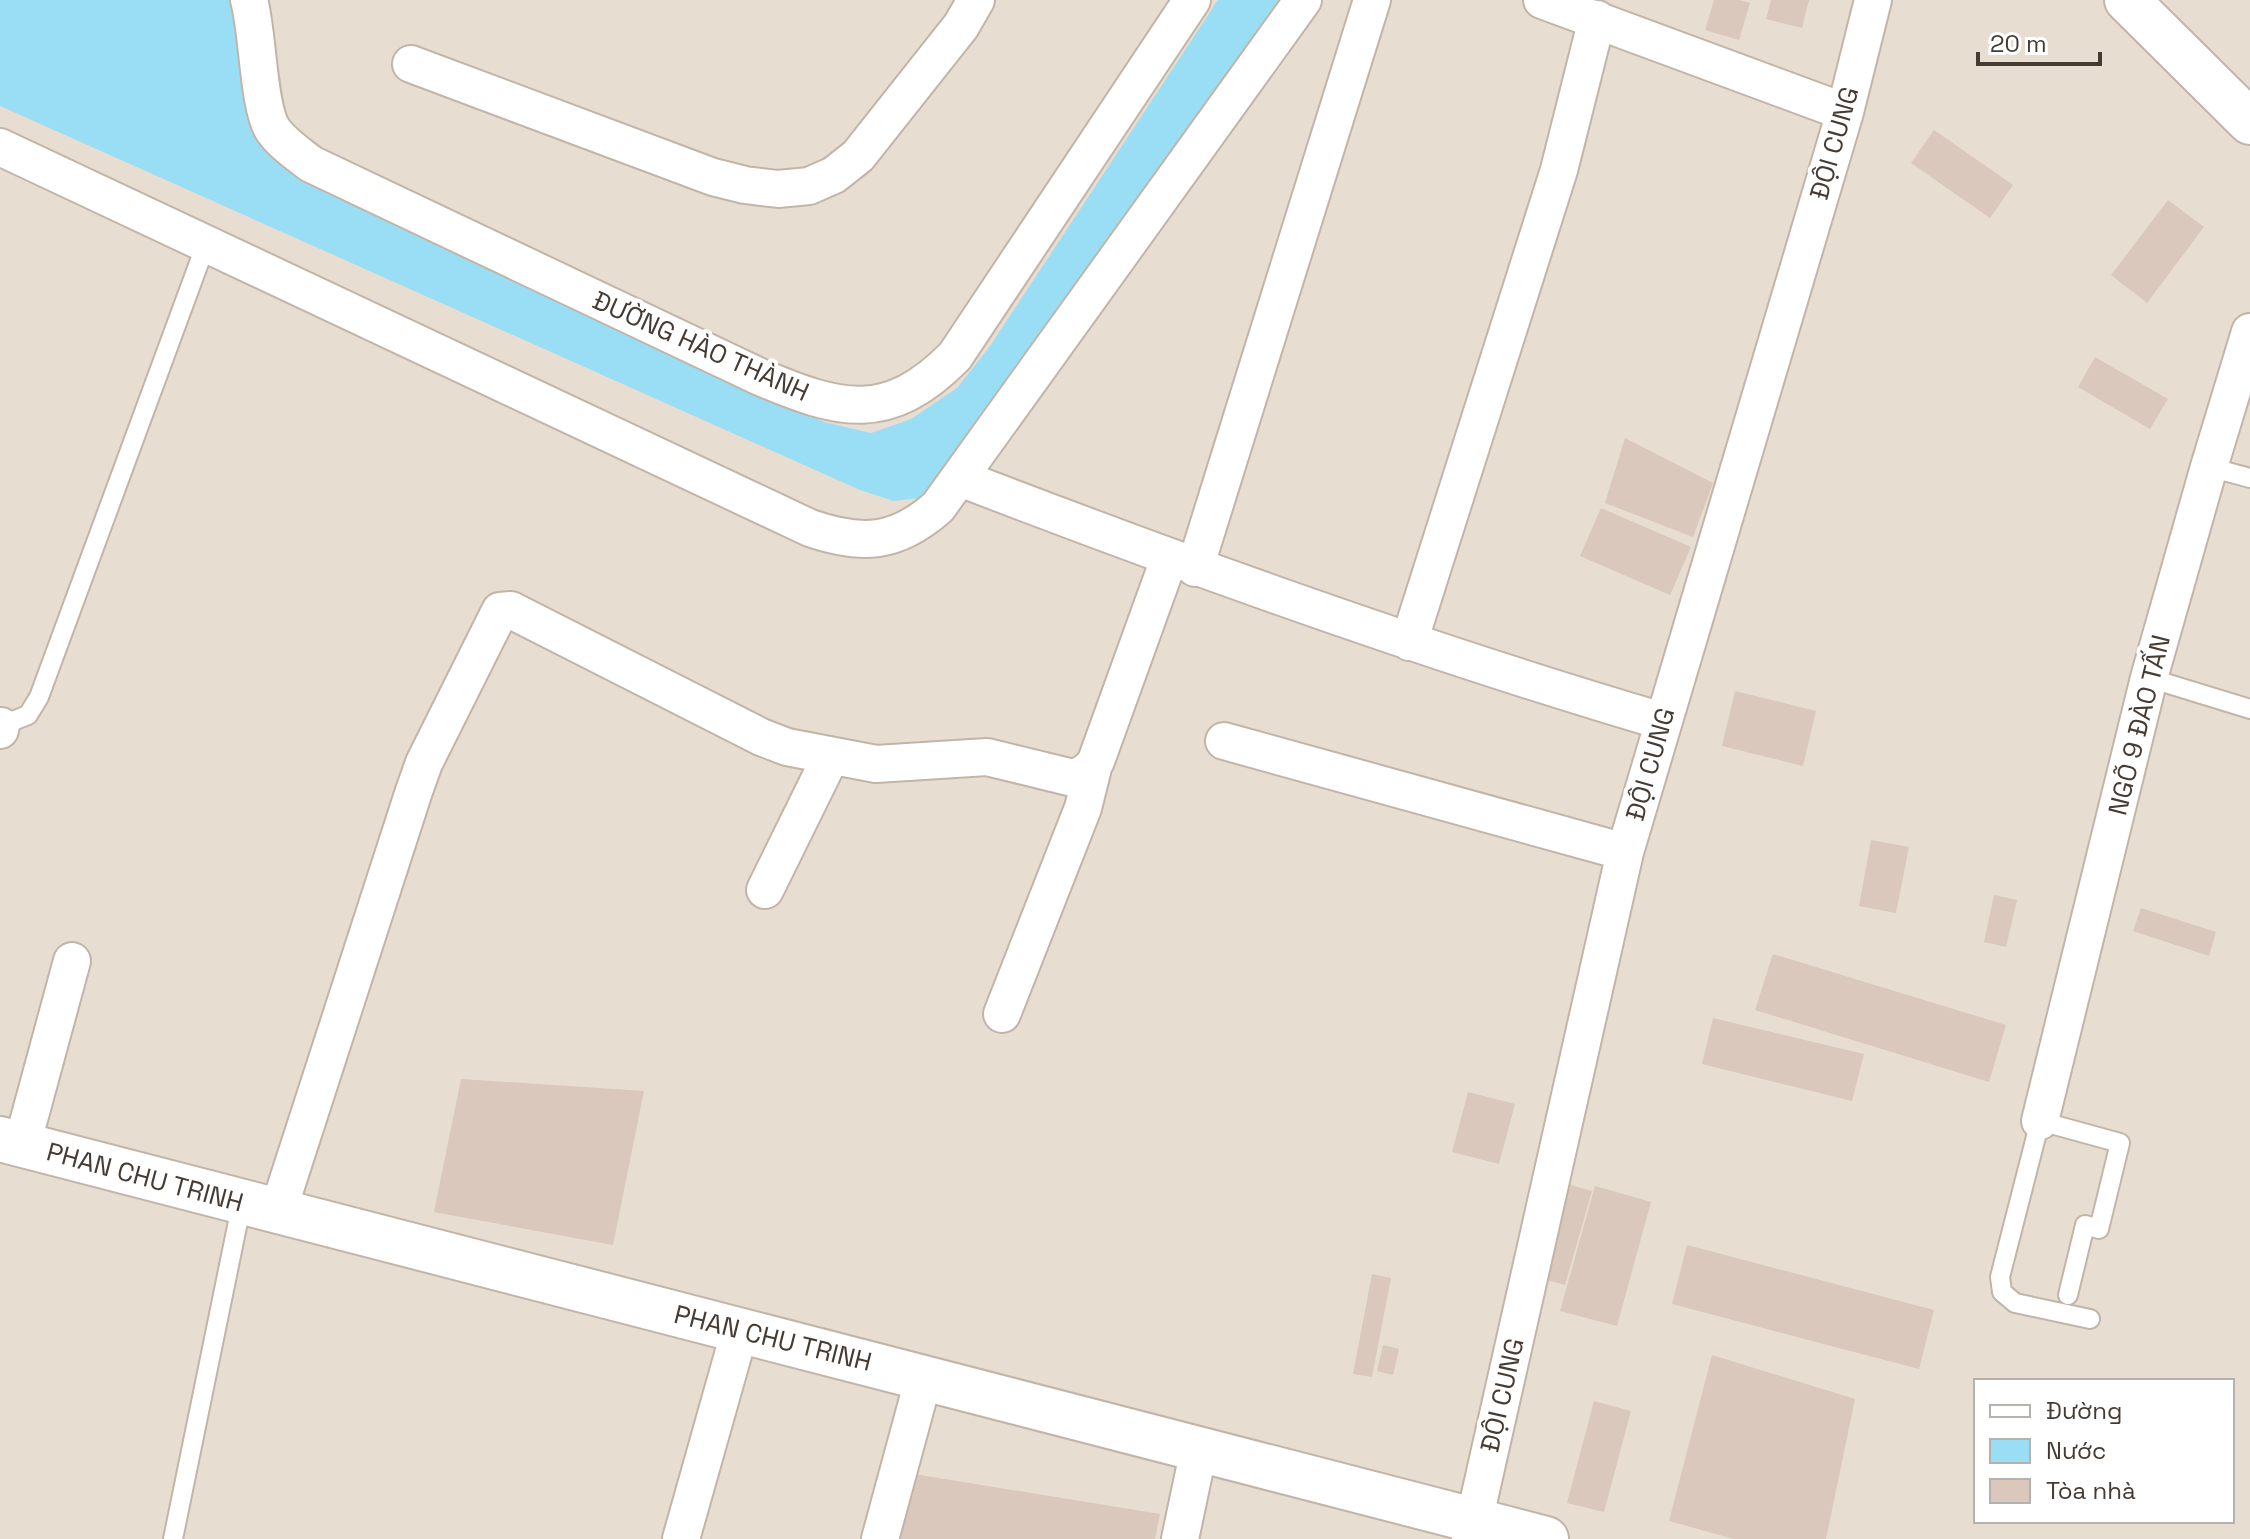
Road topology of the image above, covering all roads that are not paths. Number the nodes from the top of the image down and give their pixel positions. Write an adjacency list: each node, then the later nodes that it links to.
1 (249, 0): 3 (street, ĐƯỜNG HÀO THÀNH)
2 (976, 0): 10 (street)
3 (1192, 0)
4 (1303, 0): 17 (street)
5 (1372, 0): 19 (street)
6 (1542, 0): 9 (street)
7 (1873, 0): 11 (street, ĐỘI CUNG)
8 (2127, 0): 12 (street)
9 (1597, 19): 11 (street); 20 (street)
10 (411, 64)
11 (1845, 112): 23 (street, ĐỘI CUNG)
12 (2250, 122)
13 (0, 147): 14 (street)
14 (206, 244): 17 (street); 24 (lane)
15 (2250, 332): 16 (street, NGÕ 9 ĐÀO TẤN)
16 (2209, 467): 18 (lane); 21 (street, NGÕ 9 ĐÀO TẤN)
17 (960, 478): 19 (street)
18 (2250, 478)
19 (1182, 563): 20 (street); 27 (street)
20 (1409, 642): 23 (street)
21 (2149, 678): 22 (lane); 32 (street, NGÕ 9 ĐÀO TẤN)
22 (2250, 709)
23 (1662, 721): 28 (street, ĐỘI CUNG)
24 (0, 727)
25 (1224, 741): 28 (street)
26 (831, 756): 27 (street); 29 (street); 34 (street)
27 (1093, 768): 31 (street)
28 (1625, 852): 40 (street, ĐỘI CUNG)
29 (765, 890)
30 (72, 961): 33 (street)
31 (1002, 1014)
32 (2040, 1121): 35 (lane); 36 (lane)
33 (11, 1142): 34 (street, PHAN CHU TRINH)
34 (260, 1207): 37 (street, PHAN CHU TRINH); 41 (lane)
35 (2068, 1295)
36 (2090, 1319)
37 (740, 1330): 38 (street, PHAN CHU TRINH); 42 (street)
38 (924, 1377): 39 (street, PHAN CHU TRINH); 43 (street)
39 (1199, 1449): 40 (street, PHAN CHU TRINH); 44 (street)
40 (1472, 1529): 45 (street, PHAN CHU TRINH)
41 (173, 1539)
42 (681, 1539)
43 (880, 1539)
44 (1180, 1539)
45 (1546, 1539)

